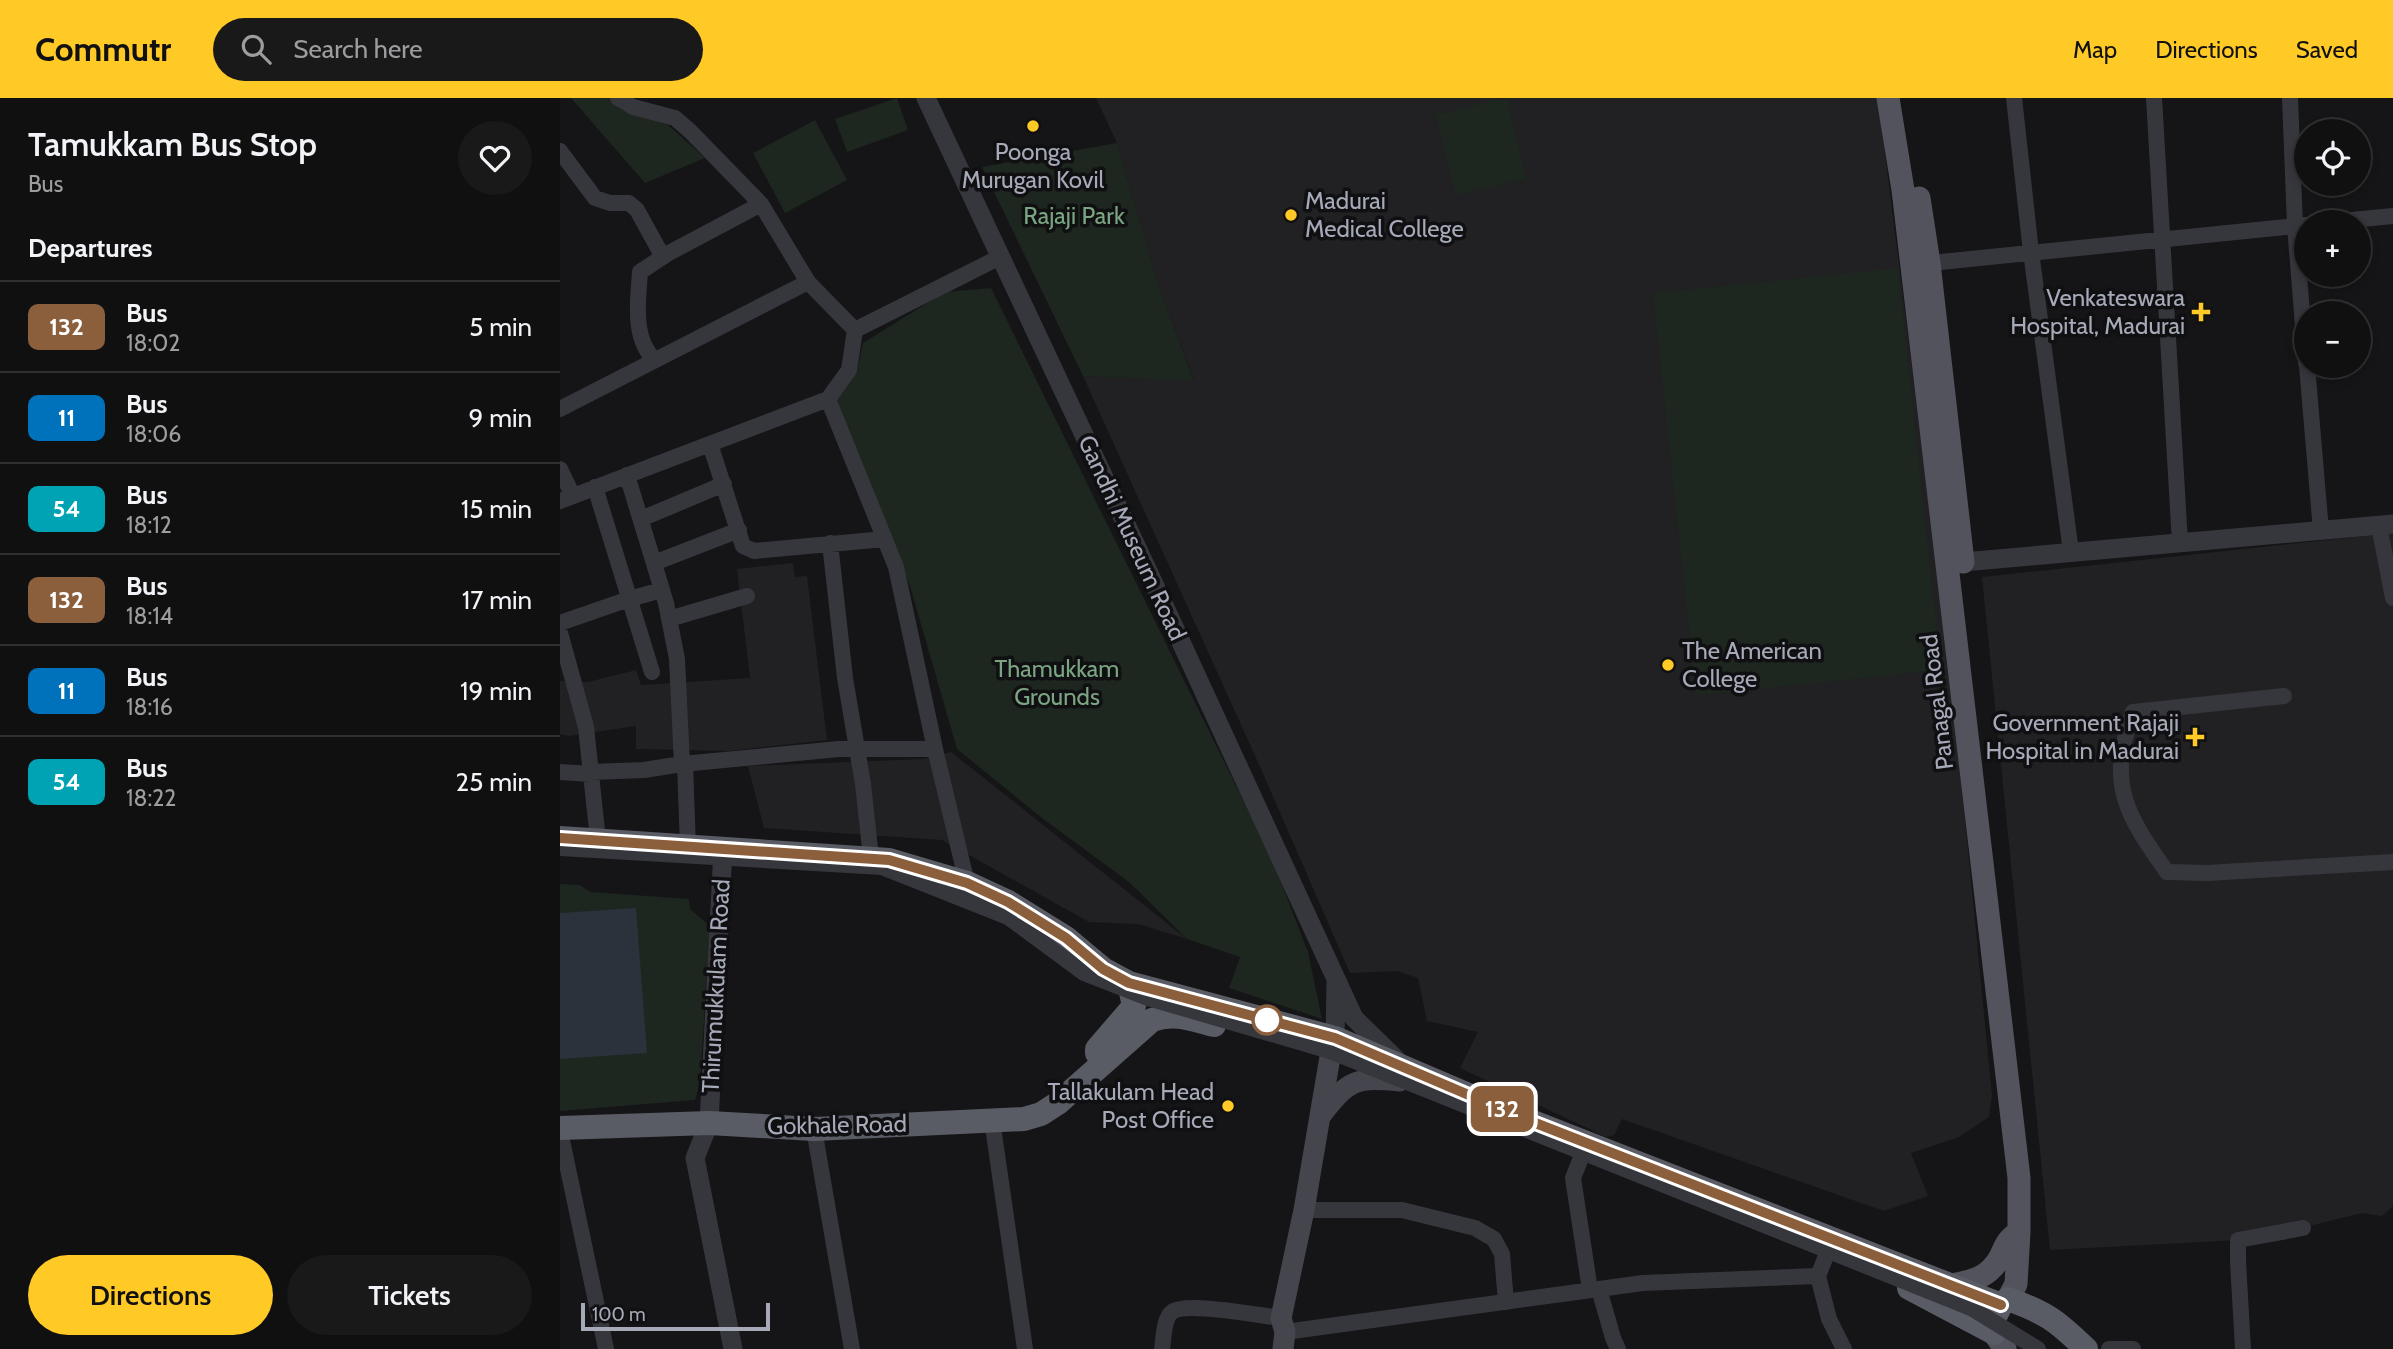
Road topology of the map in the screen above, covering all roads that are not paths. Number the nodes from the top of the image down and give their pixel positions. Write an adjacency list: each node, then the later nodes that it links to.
1 (618, 98): 9 (street)
2 (926, 98): 17 (street, Gandhi Museum Road)
3 (1888, 98): 18 (main road, Panagal Road)
4 (1903, 98): 18 (main road, Panagal Road)
5 (2014, 98): 15 (street)
6 (2154, 98): 14 (street)
7 (2290, 98): 10 (street)
8 (560, 151): 16 (street)
9 (761, 204): 16 (street); 19 (street)
10 (2300, 210)
11 (2393, 216): 12 (street)
12 (2371, 218)
13 (2294, 226): 14 (street)
14 (2163, 239): 15 (street); 37 (street)
15 (2031, 252): 18 (street); 38 (street)
16 (663, 257): 21 (street)
17 (1000, 257): 20 (street); 63 (street, Gandhi Museum Road)
18 (1920, 264): 39 (main road, Panagal Road); 76 (main road, Panagal Road)
19 (808, 282): 20 (street); 21 (street)
20 (855, 330): 23 (street)
21 (655, 360): 24 (street)
22 (2308, 378): 34 (street)
23 (828, 399): 25 (street); 35 (street)
24 (560, 409)
25 (710, 444): 27 (street); 28 (street)
26 (560, 469): 30 (street)
27 (627, 475): 29 (street); 31 (street)
28 (724, 484): 31 (street); 33 (street)
29 (595, 487): 30 (street); 44 (street)
30 (566, 499)
31 (640, 519): 40 (street)
32 (2386, 525): 34 (street); 43 (street)
33 (739, 530): 36 (street); 40 (street)
34 (2321, 531): 37 (street)
35 (885, 539): 36 (street); 51 (street)
36 (830, 543): 50 (street)
37 (2180, 543): 38 (street)
38 (2071, 552): 39 (street)
39 (1963, 562)
40 (654, 563): 41 (street)
41 (662, 590): 44 (street); 45 (street)
42 (747, 596): 45 (street)
43 (2393, 598)
44 (629, 599): 46 (street); 48 (street)
45 (669, 619): 52 (street)
46 (560, 623)
47 (560, 633): 54 (street)
48 (652, 672)
49 (2284, 696): 61 (street)
50 (858, 748): 51 (street); 52 (street); 60 (street)
51 (935, 749): 62 (street)
52 (684, 764): 54 (street); 57 (street)
53 (560, 772): 54 (street)
54 (591, 773): 56 (street)
55 (560, 838): 56 (highway)
56 (598, 840): 57 (highway)
57 (688, 847): 59 (highway)
58 (560, 848): 91 (street, bridge)
59 (723, 849): 60 (highway); 70 (street, Thirumukkulam Road)
60 (871, 858): 62 (highway)
61 (2393, 862)
62 (967, 883): 64 (highway)
63 (1336, 979): 65 (street, Gandhi Museum Road); 67 (street, Gandhi Museum Road)
64 (1129, 983): 65 (highway); 66 (highway, Gokhale Road)
65 (1332, 1047): 66 (highway, Gokhale Road); 67 (highway); 68 (main road)
66 (1097, 1068): 69 (highway, Gokhale Road)
67 (1409, 1077): 68 (main road); 73 (highway); 78 (highway)
68 (1319, 1119): 74 (main road)
69 (992, 1121): 71 (highway, Gokhale Road); 87 (street)
70 (709, 1124): 71 (highway, Gokhale Road); 72 (highway, Gokhale Road); 85 (street, Thirumukkulam Road)
71 (814, 1129): 86 (street)
72 (560, 1130): 84 (street)
73 (1581, 1158): 77 (highway); 79 (street)
74 (1304, 1210): 80 (street); 82 (main road)
75 (2303, 1228): 95 (street)
76 (2020, 1232): 78 (main road); 81 (main road, Panagal Road)
77 (1822, 1266): 79 (street); 83 (highway); 90 (street)
78 (1952, 1285): 81 (highway)
79 (1595, 1289): 80 (street); 89 (street)
80 (1506, 1302): 82 (street)
81 (2005, 1302): 83 (highway); 92 (highway)
82 (1283, 1333): 88 (street)
83 (1998, 1344)
84 (606, 1349)
85 (733, 1349)
86 (852, 1349)
87 (1025, 1349)
88 (1162, 1349)
89 (1618, 1349)
90 (1844, 1349)
91 (2038, 1349)
92 (2086, 1349)
93 (2109, 1349): 94 (street)
94 (2133, 1349)
95 (2244, 1349)

